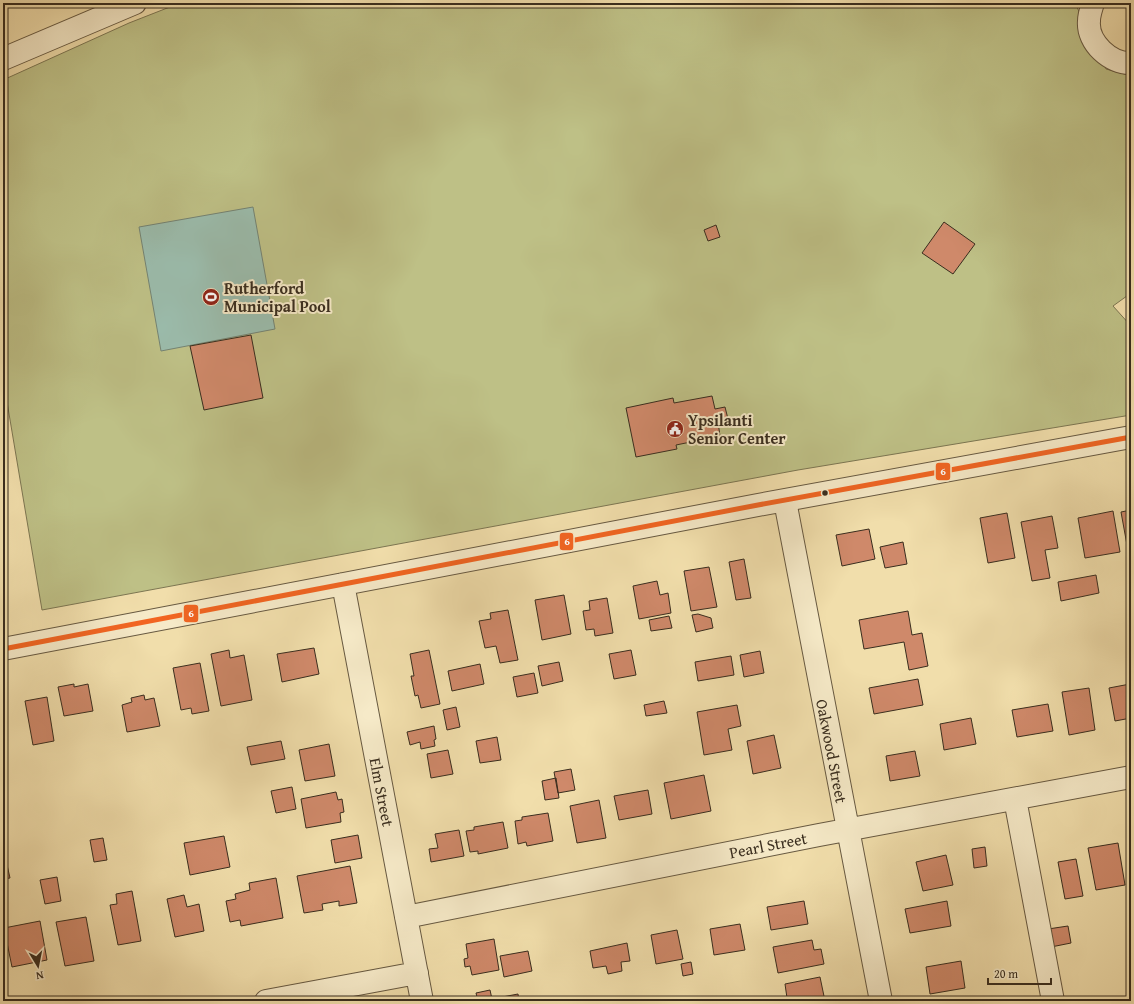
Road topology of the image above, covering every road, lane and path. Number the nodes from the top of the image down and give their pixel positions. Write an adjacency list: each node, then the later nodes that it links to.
1 (135, 3): 3 (street)
2 (1093, 3): 4 (street)
3 (3, 60)
4 (1131, 63)
5 (1131, 437): 6 (street)
6 (785, 500): 7 (street); 11 (street, Oakwood Street)
7 (343, 584): 8 (street); 12 (street, Elm Street)
8 (3, 649)
9 (1131, 777): 10 (street, Pearl Street)
10 (1014, 799): 11 (street, Pearl Street); 17 (street)
11 (848, 830): 12 (street, Pearl Street); 16 (street, Oakwood Street)
12 (406, 917): 13 (street, Elm Street)
13 (417, 973): 14 (street); 15 (street, Elm Street)
14 (266, 1001)
15 (422, 1001)
16 (881, 1001)
17 (1053, 1001)

